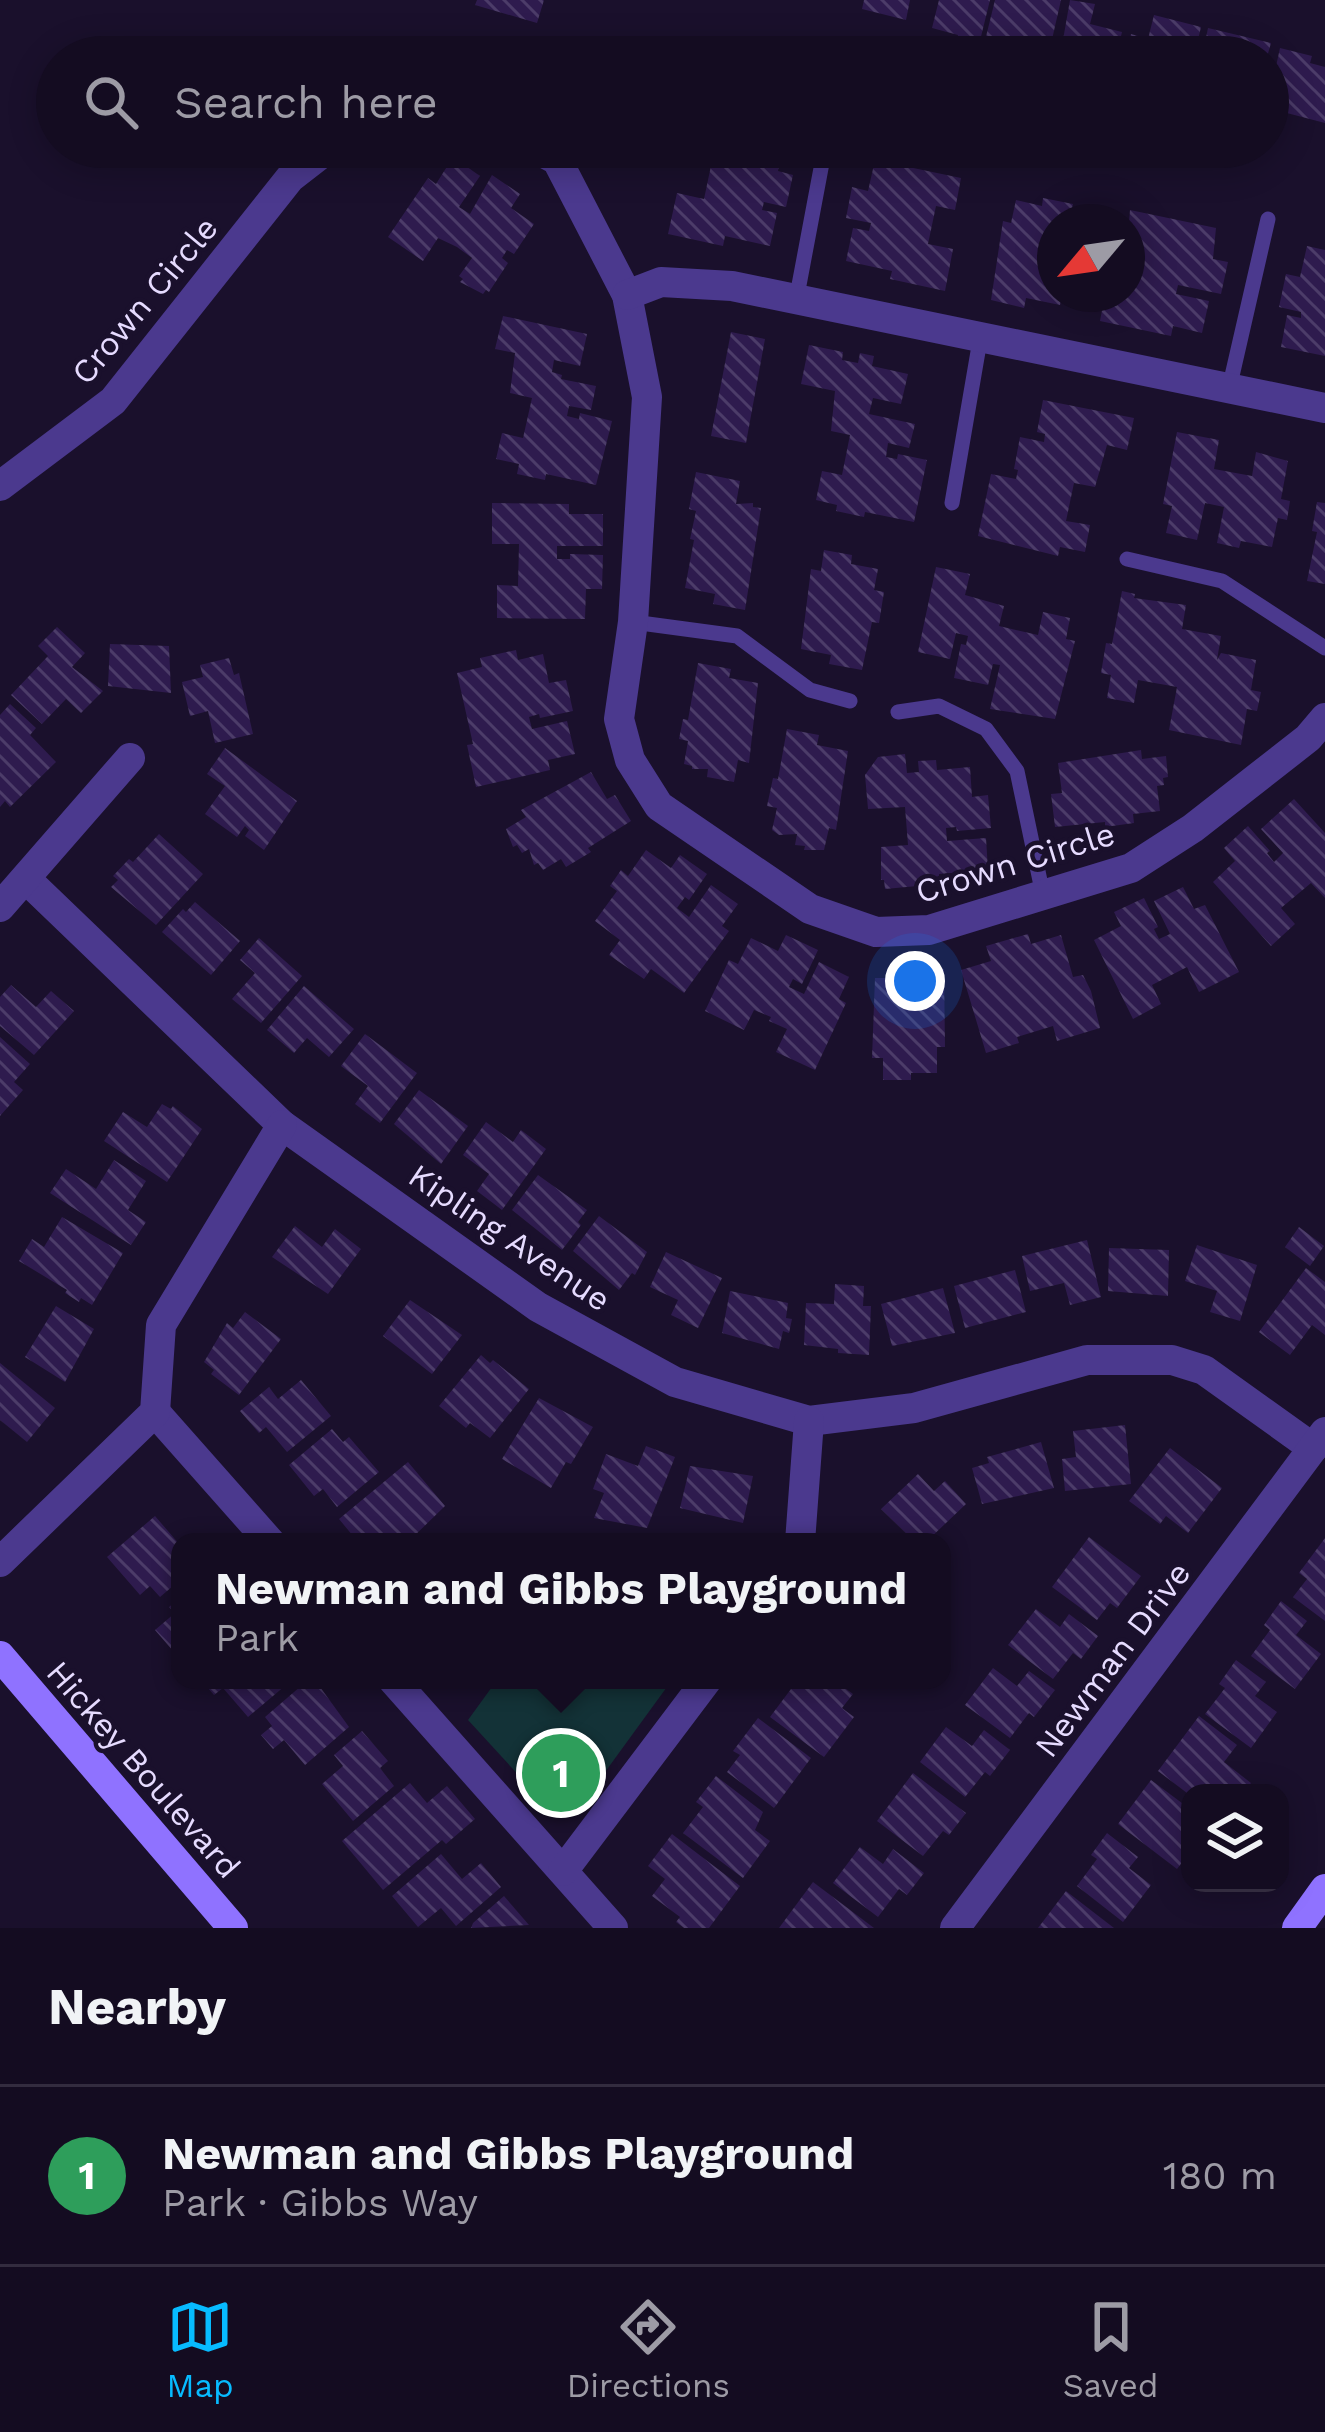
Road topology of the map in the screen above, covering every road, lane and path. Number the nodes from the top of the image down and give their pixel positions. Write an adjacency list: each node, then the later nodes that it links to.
1 (286, 168): 10 (street, Crown Circle)
2 (561, 168): 5 (street, Crown Circle)
3 (820, 168): 6 (lane)
4 (1268, 219): 8 (lane)
5 (627, 295): 6 (street); 13 (street, Crown Circle)
6 (796, 301): 7 (street)
7 (980, 340): 8 (street); 11 (lane)
8 (1229, 389): 9 (street)
9 (1325, 408)
10 (0, 485)
11 (952, 503)
12 (1127, 560): 14 (lane)
13 (633, 622): 15 (lane); 20 (street, Crown Circle)
14 (1325, 648)
15 (850, 701)
16 (898, 712): 20 (lane)
17 (1325, 718): 20 (street, Crown Circle)
18 (130, 758): 19 (street)
19 (26, 879): 21 (street); 22 (street, Kipling Avenue)
20 (1043, 895)
21 (0, 907)
22 (282, 1125): 23 (street); 24 (street, Kipling Avenue)
23 (155, 1412): 26 (street); 28 (street)
24 (809, 1421): 25 (street, Kipling Avenue); 27 (street)
25 (1319, 1440): 36 (street, Newman Drive)
26 (262, 1533)
27 (801, 1533)
28 (0, 1562)
29 (0, 1656): 34 (main road, Hickey Boulevard)
30 (401, 1689): 32 (street)
31 (700, 1689): 32 (street)
32 (563, 1871): 35 (street)
33 (1325, 1889): 37 (main road)
34 (233, 1928)
35 (613, 1928)
36 (955, 1928)
37 (1297, 1928)

